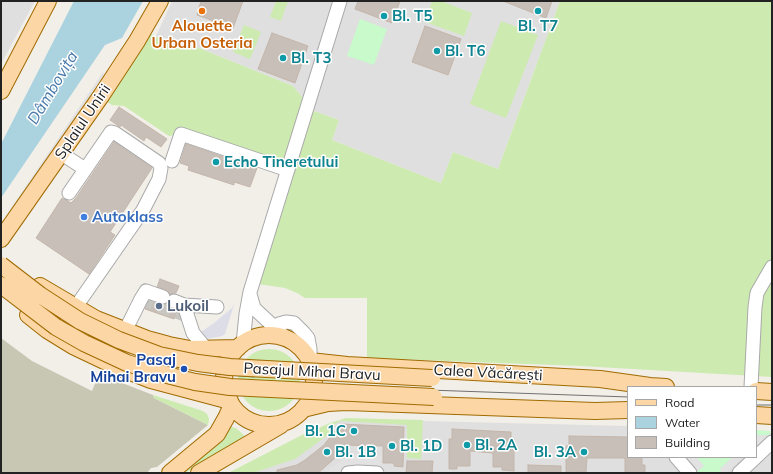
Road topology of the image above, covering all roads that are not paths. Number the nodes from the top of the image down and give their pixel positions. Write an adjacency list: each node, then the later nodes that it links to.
1 (48, 1): 4 (main road)
2 (160, 1): 5 (main road, Splaiul Unirii)
3 (340, 1): 8 (street)
4 (1, 90)
5 (62, 154): 7 (street); 10 (main road, Splaiul Unirii)
6 (172, 161): 8 (street)
7 (85, 169): 9 (street); 18 (street)
8 (288, 170): 15 (street)
9 (69, 192)
10 (1, 239)
11 (1, 256): 18 (main road)
12 (1, 265): 25 (main road, Pasajul Mihai Bravu, bridge)
13 (772, 267): 27 (street)
14 (1, 285): 31 (main road, Pasajul Mihai Bravu, bridge)
15 (250, 292): 21 (street); 22 (street)
16 (1, 293): 30 (main road)
17 (174, 301): 19 (street); 20 (street); 23 (street)
18 (75, 308): 20 (main road)
19 (217, 308)
20 (125, 331): 23 (main road)
21 (277, 334): 22 (main road); 24 (main road)
22 (240, 346): 23 (main road); 30 (main road)
23 (207, 350)
24 (310, 361): 26 (main road, Calea Văcărești); 33 (main road)
25 (627, 386)
26 (650, 386)
27 (751, 386)
28 (757, 392): 29 (main road)
29 (772, 392)
30 (231, 403): 36 (main road); 41 (main road)
31 (627, 408)
32 (627, 408): 33 (main road)
33 (303, 409): 36 (main road)
34 (757, 415): 35 (main road)
35 (772, 416)
36 (288, 421): 42 (main road)
37 (772, 442): 38 (street)
38 (757, 456)
39 (677, 458): 45 (street)
40 (755, 458): 46 (street)
41 (170, 473)
42 (199, 473)
43 (348, 473): 44 (street)
44 (377, 473)
45 (690, 473)
46 (739, 473)

